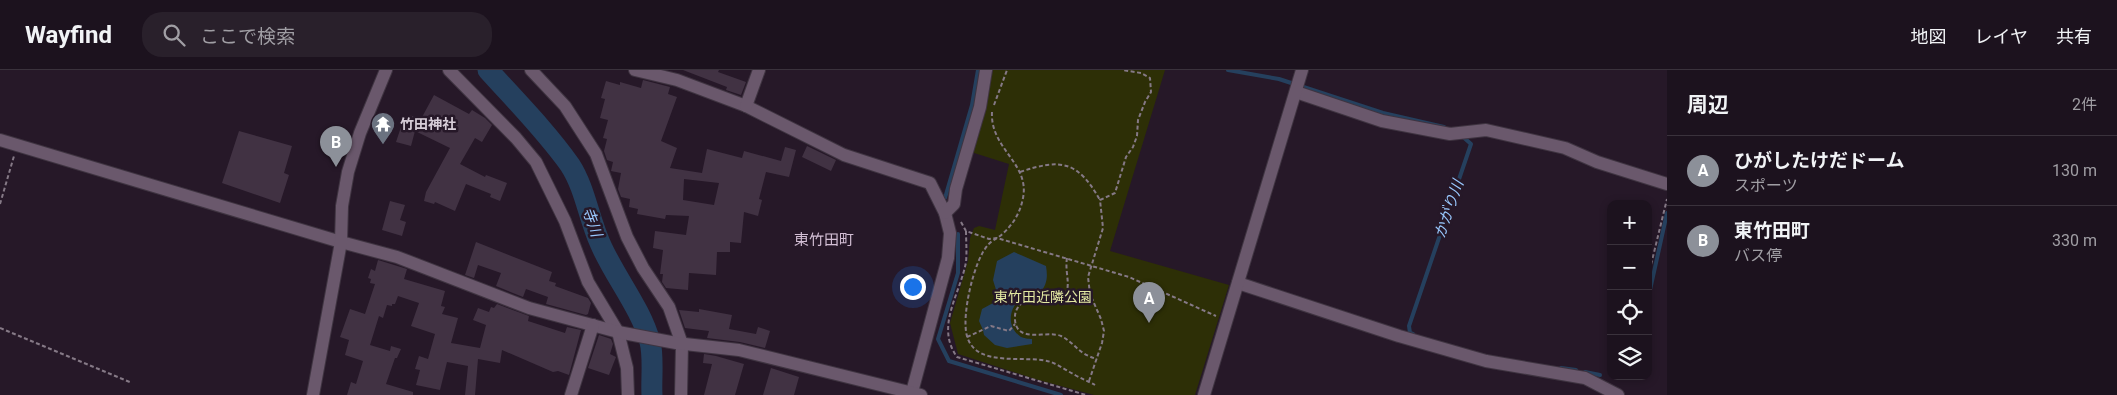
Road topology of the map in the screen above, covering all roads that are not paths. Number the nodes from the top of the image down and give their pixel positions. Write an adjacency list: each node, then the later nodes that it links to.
1 (386, 70): 13 (street)
2 (450, 70): 16 (street)
3 (531, 70): 17 (street)
4 (635, 70): 9 (street)
5 (759, 70): 9 (street)
6 (986, 70): 12 (street)
7 (1302, 70): 8 (street)
8 (1296, 92): 11 (street); 14 (street)
9 (746, 106): 12 (street)
10 (0, 140): 13 (street)
11 (1667, 184)
12 (945, 213): 18 (street)
13 (341, 242): 15 (street); 19 (street)
14 (1238, 283): 23 (street); 24 (street)
15 (593, 325): 16 (street); 20 (street)
16 (621, 333): 17 (street); 21 (street)
17 (679, 343): 18 (street); 22 (street)
18 (916, 393)
19 (313, 395)
20 (571, 395)
21 (628, 395)
22 (681, 395)
23 (1204, 395)
24 (1618, 395)

